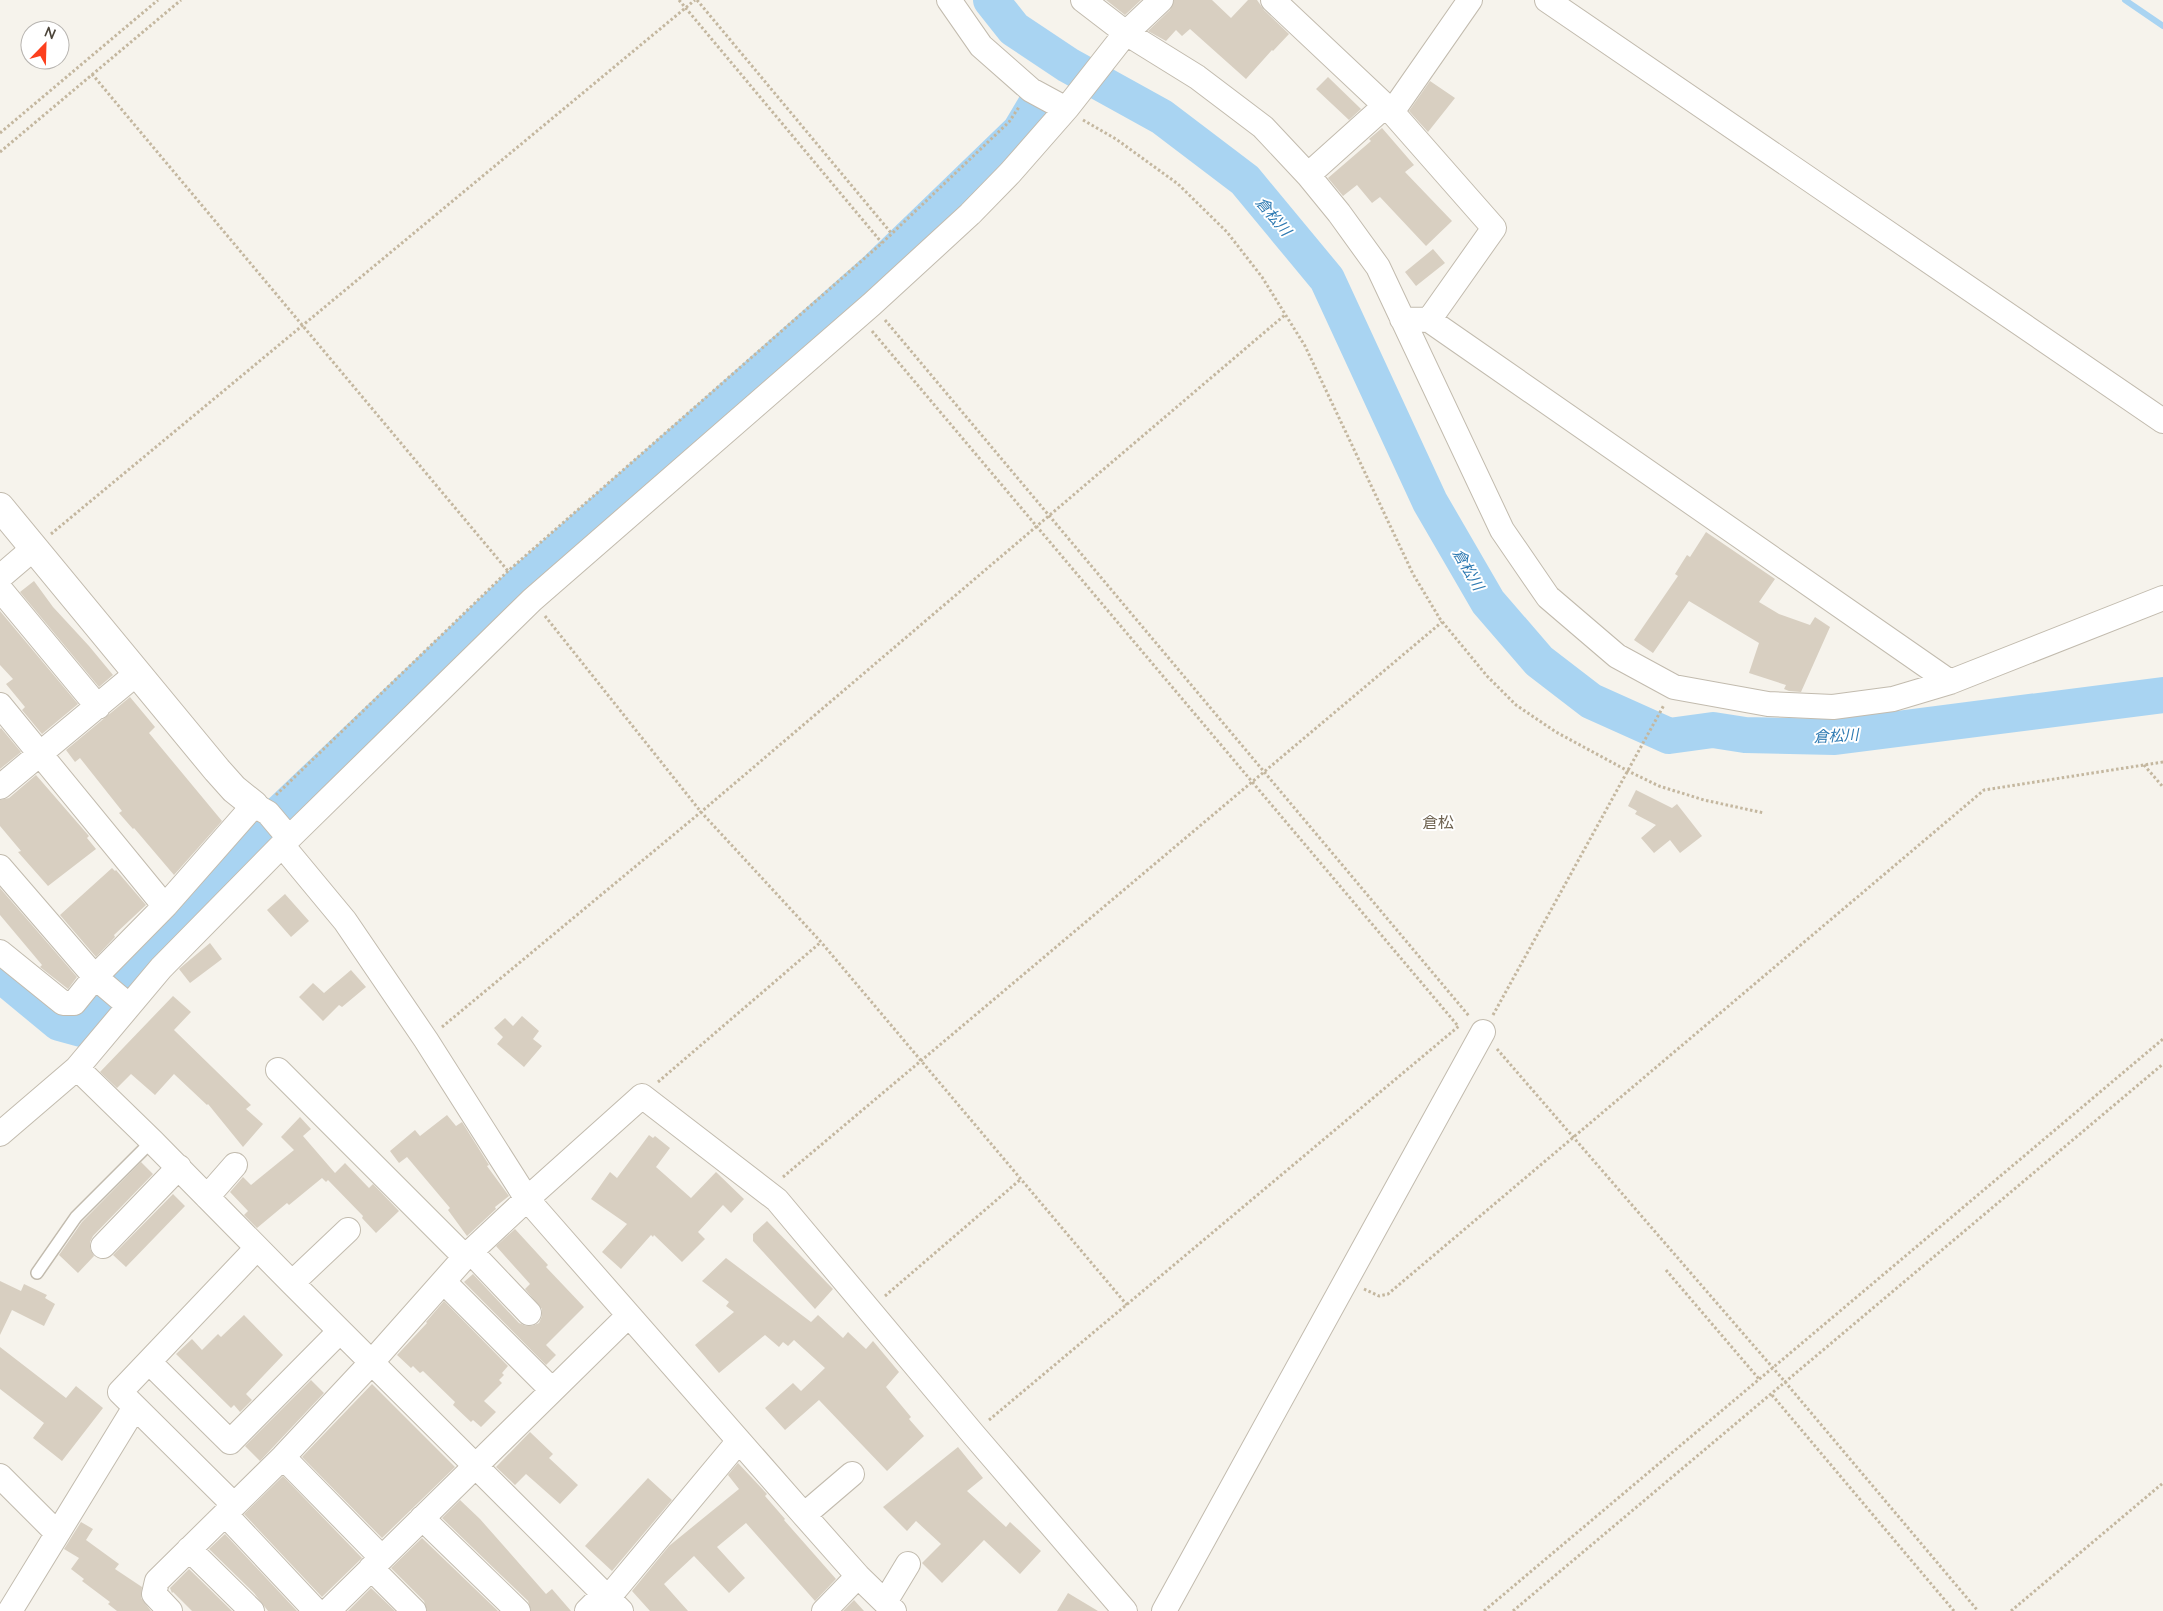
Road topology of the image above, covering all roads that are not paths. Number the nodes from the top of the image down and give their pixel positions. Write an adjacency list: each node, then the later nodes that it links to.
1 (949, 0): 9 (street)
2 (1083, 0): 7 (street)
3 (1161, 0): 7 (street)
4 (1273, 0): 8 (street)
5 (1470, 0): 8 (street)
6 (1547, 0): 13 (street)
7 (1126, 33): 9 (street); 10 (street)
8 (1389, 108): 10 (street); 12 (street)
9 (1067, 109): 25 (street)
10 (1308, 175): 11 (street)
11 (1402, 319): 12 (street); 20 (street)
12 (1429, 320): 20 (street)
13 (2163, 421)
14 (0, 507): 15 (street)
15 (34, 548): 16 (street); 19 (street)
16 (0, 577)
17 (0, 589): 22 (street)
18 (2163, 598): 20 (street)
19 (136, 674): 22 (street); 25 (street)
20 (1950, 682)
21 (0, 704): 23 (street)
22 (98, 707): 23 (street)
23 (40, 754): 24 (street); 27 (street)
24 (0, 787)
25 (273, 823): 27 (street); 29 (street); 38 (street)
26 (0, 867): 29 (street)
27 (166, 905): 29 (street)
28 (0, 952): 29 (street)
29 (112, 992): 31 (street)
30 (1476, 1024): 78 (street)
31 (77, 1068): 33 (street); 34 (street)
32 (278, 1070): 42 (street)
33 (0, 1134)
34 (152, 1141): 36 (street); 43 (lane)
35 (235, 1165): 37 (street)
36 (179, 1168): 37 (street); 40 (street)
37 (207, 1196): 41 (street)
38 (527, 1199): 42 (street); 47 (street); 77 (street)
39 (348, 1230): 45 (street)
40 (103, 1246)
41 (257, 1248): 45 (street); 49 (street)
42 (468, 1255): 44 (street); 46 (street)
43 (37, 1273)
44 (444, 1282): 50 (street); 51 (street)
45 (292, 1283): 48 (street)
46 (529, 1313)
47 (628, 1316): 51 (street); 53 (street)
48 (340, 1331): 49 (street); 50 (street)
49 (149, 1362): 52 (street)
50 (372, 1363): 54 (street); 55 (street)
51 (551, 1389): 55 (street)
52 (135, 1407): 58 (street); 61 (street)
53 (738, 1442): 59 (street); 66 (street)
54 (283, 1457): 58 (street); 63 (street)
55 (475, 1465): 60 (street); 66 (street)
56 (852, 1474): 59 (street)
57 (0, 1476): 61 (street)
58 (230, 1510): 62 (street); 71 (street)
59 (804, 1515): 65 (street)
60 (422, 1518): 63 (street); 74 (street)
61 (57, 1533): 68 (street)
62 (189, 1549): 69 (street); 70 (street)
63 (376, 1563): 72 (street); 73 (street)
64 (908, 1564): 67 (street)
65 (858, 1576): 67 (street); 76 (street)
66 (611, 1601): 75 (street)
67 (889, 1606)
68 (10, 1611)
69 (170, 1611)
70 (252, 1611)
71 (316, 1611)
72 (328, 1611)
73 (414, 1611)
74 (518, 1611)
75 (587, 1611)
76 (824, 1611)
77 (1125, 1611)
78 (1164, 1611)

